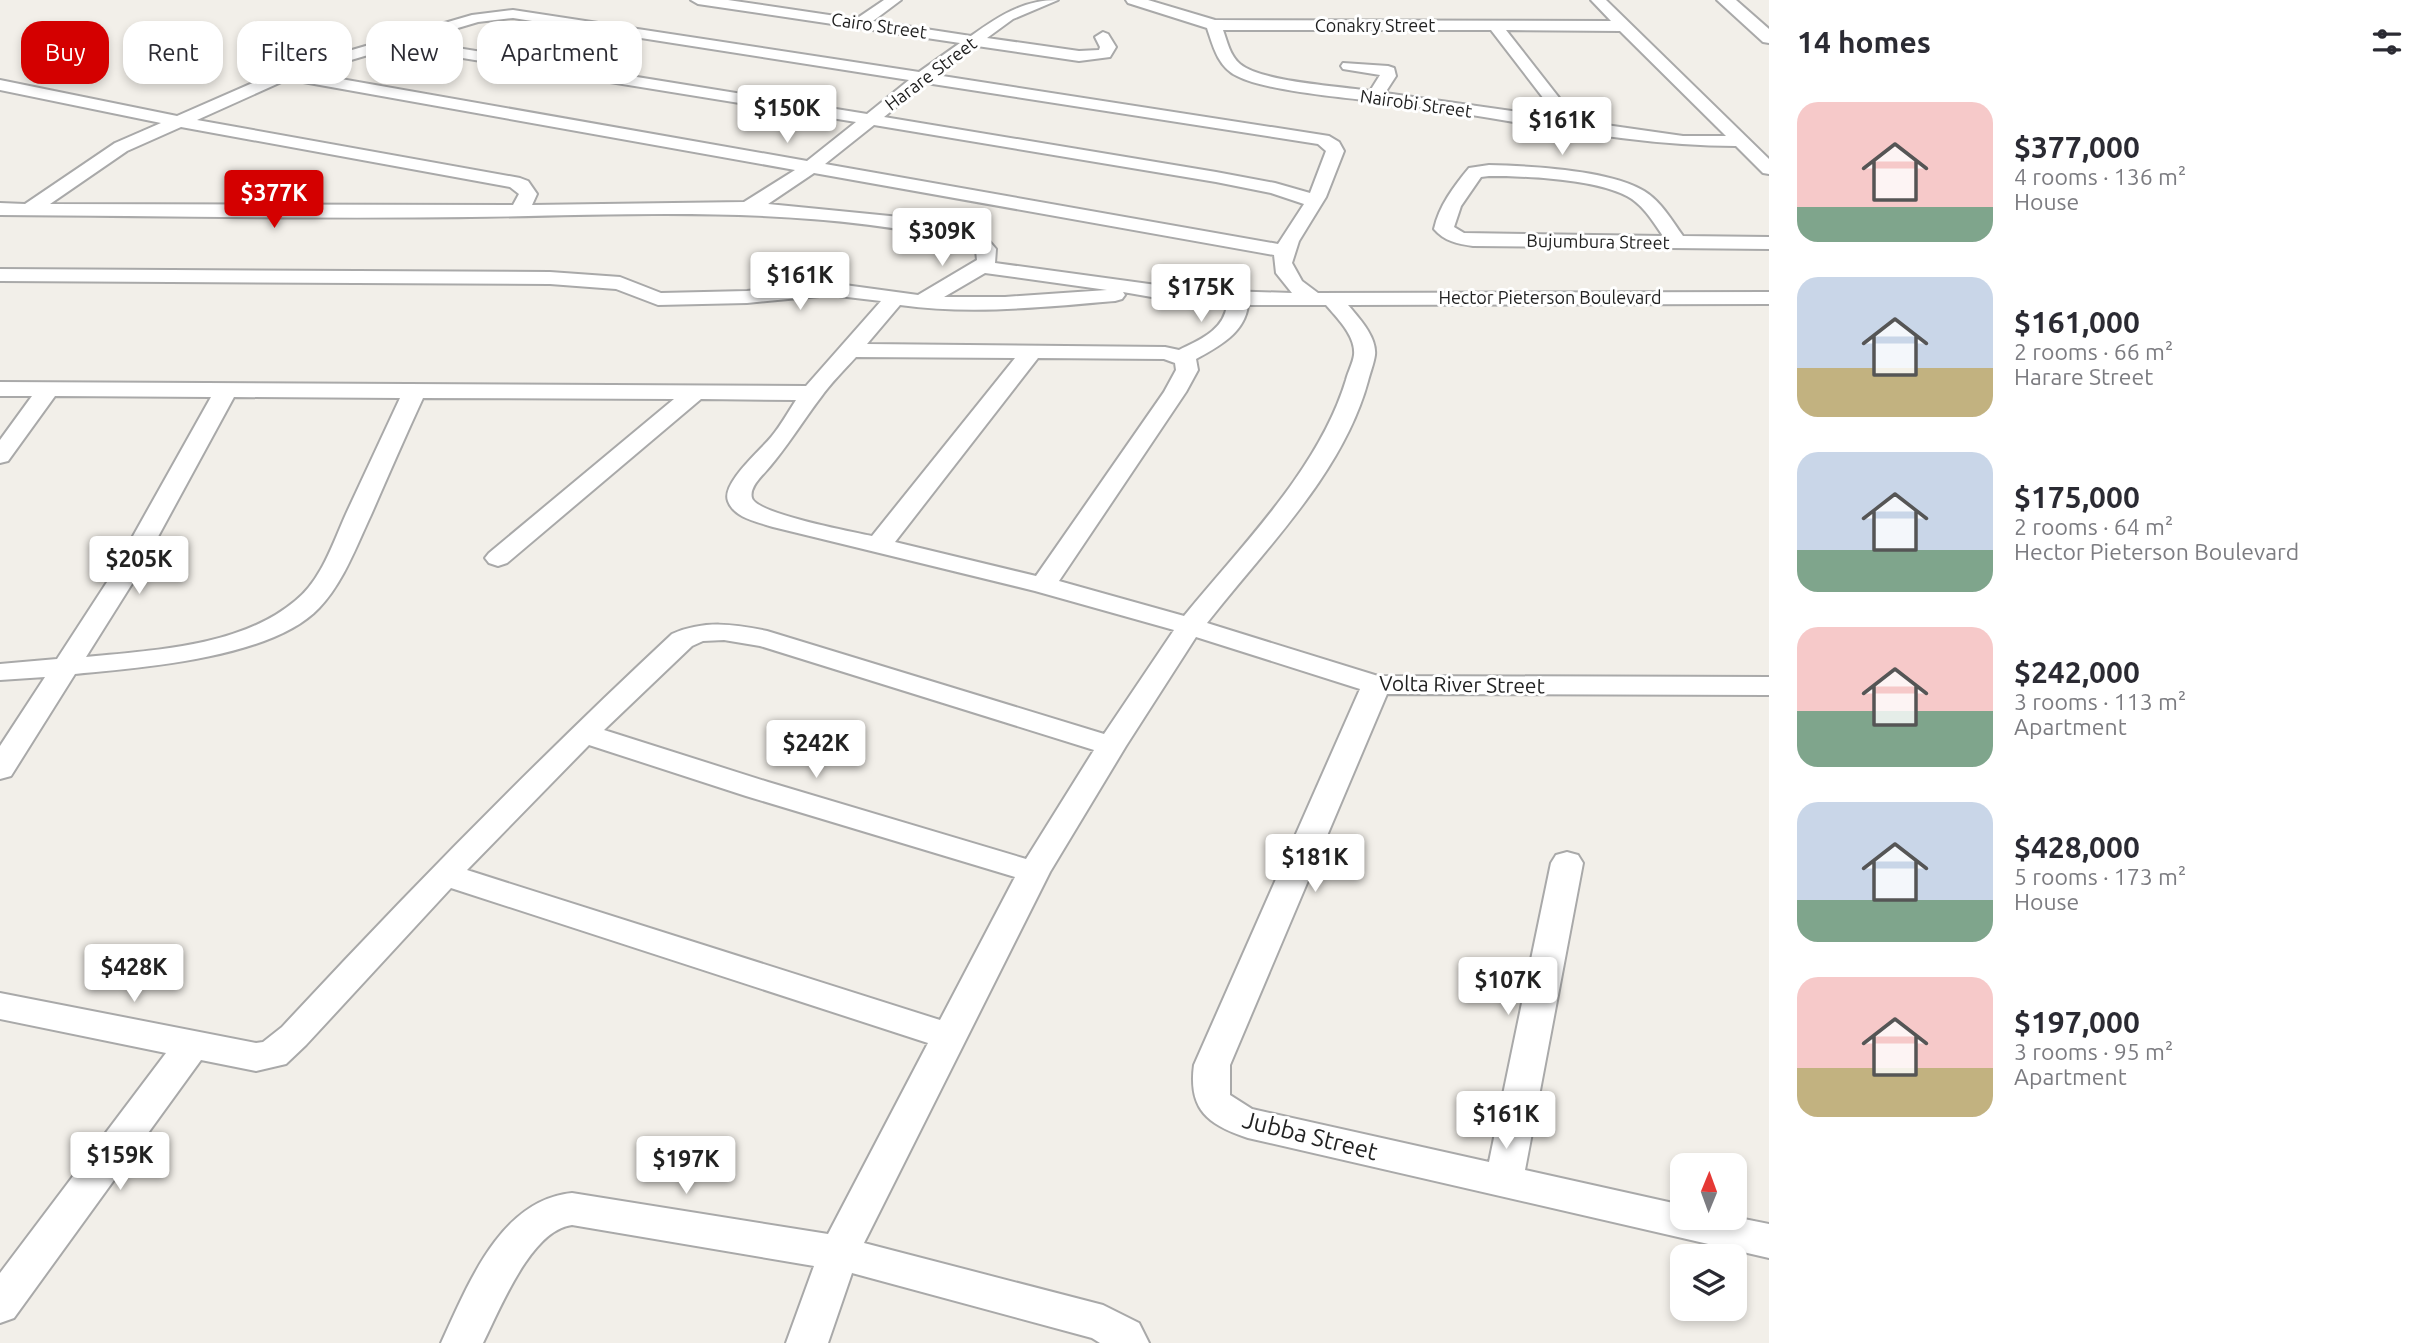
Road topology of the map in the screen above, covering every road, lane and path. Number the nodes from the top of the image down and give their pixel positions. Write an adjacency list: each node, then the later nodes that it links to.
1 (698, 0): 8 (street, Cairo Street)
2 (894, 0): 8 (street)
3 (1051, 0): 14 (street, Harare Street)
4 (1133, 0): 9 (street, Conakry Street)
5 (1598, 0): 10 (street)
6 (1726, 0): 13 (street)
7 (463, 22): 17 (street)
8 (860, 23): 14 (street, Cairo Street)
9 (1214, 25): 11 (street, Conakry Street); 21 (street, Nairobi Street)
10 (1621, 26): 11 (street, Conakry Street); 25 (street)
11 (1496, 27): 24 (street)
12 (1103, 37): 14 (street, Cairo Street)
13 (1769, 38)
14 (976, 40): 17 (street, Harare Street)
15 (463, 54): 22 (street)
16 (1349, 66): 21 (street)
17 (922, 78): 22 (street, Harare Street); 28 (street)
18 (263, 84): 23 (street)
19 (342, 84): 26 (street)
20 (2, 86): 23 (street)
21 (1373, 98): 24 (street, Nairobi Street)
22 (870, 119): 26 (street, Harare Street); 28 (street)
23 (177, 121): 31 (street); 32 (street)
24 (1547, 123): 25 (street, Nairobi Street)
25 (1742, 141): 27 (street)
26 (809, 168): 29 (street, Harare Street); 35 (street)
27 (1769, 169)
28 (1315, 201): 35 (street)
29 (748, 208): 32 (street); 36 (street)
30 (0, 209): 31 (street)
31 (28, 210): 32 (street)
32 (520, 211)
33 (1769, 243): 34 (street, Bujumbura Street)
34 (1679, 244): 34 (street, Bujumbura Street)
35 (1282, 251): 39 (street)
36 (982, 267): 38 (street); 43 (street)
37 (0, 275): 40 (street)
38 (1186, 294): 42 (street, Hector Pieterson Boulevard); 43 (street)
39 (1320, 297): 41 (street, Hector Pieterson Boulevard); 42 (street, Hector Pieterson Boulevard); 57 (street)
40 (895, 298): 43 (street); 44 (street)
41 (1769, 298)
42 (1238, 299): 46 (street)
43 (920, 302)
44 (850, 350): 45 (street); 52 (street)
45 (1032, 351): 46 (street); 54 (street)
46 (1183, 358): 56 (street)
47 (0, 389): 48 (street)
48 (48, 390): 49 (street); 53 (street)
49 (225, 391): 50 (street); 58 (street)
50 (414, 392): 51 (street); 58 (street)
51 (695, 393): 52 (street); 55 (street)
52 (812, 393): 54 (street, Volta River Street)
53 (0, 456)
54 (878, 546): 56 (street, Volta River Street)
55 (498, 558)
56 (1043, 585): 57 (street, Volta River Street)
57 (1190, 626): 60 (street, Volta River Street); 63 (street)
58 (68, 666): 59 (street); 64 (street)
59 (0, 672)
60 (1376, 685): 61 (street, Volta River Street); 71 (street, Jubba Street)
61 (1769, 686)
62 (583, 733): 63 (street); 66 (street); 67 (street)
63 (1111, 746): 66 (street)
64 (0, 769)
65 (1567, 863): 71 (street)
66 (1034, 872): 69 (street)
67 (443, 874): 69 (street); 70 (street)
68 (0, 1006): 70 (street)
69 (950, 1037): 73 (street)
70 (192, 1045): 74 (street)
71 (1504, 1181): 72 (street, Jubba Street)
72 (1769, 1241)
73 (839, 1253): 75 (street); 76 (street); 77 (street)
74 (0, 1305)
75 (462, 1343)
76 (807, 1343)
77 (1128, 1343)

